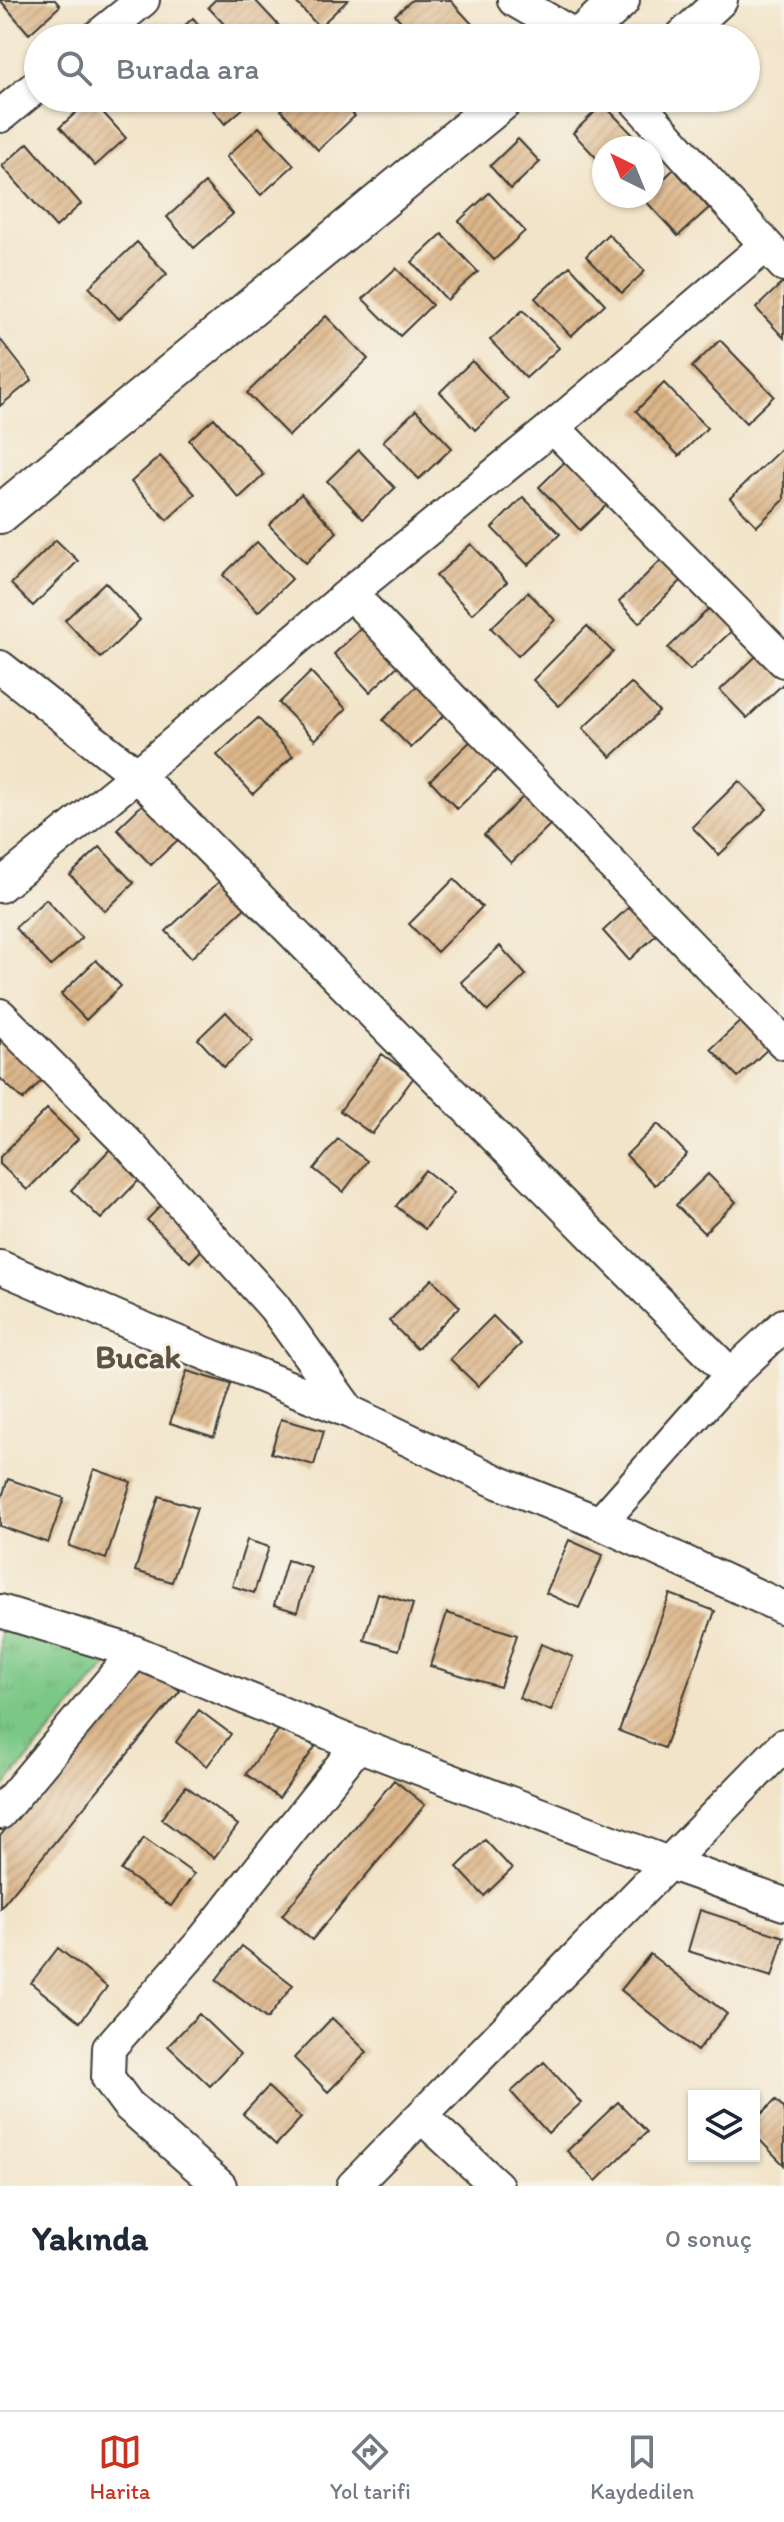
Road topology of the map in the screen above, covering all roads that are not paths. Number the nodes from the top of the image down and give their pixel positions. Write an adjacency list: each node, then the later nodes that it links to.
1 (143, 0): 5 (street)
2 (514, 0): 6 (street)
3 (620, 0): 7 (street)
4 (721, 0): 8 (street)
5 (113, 24)
6 (555, 24)
7 (594, 24)
8 (695, 24)
9 (24, 96): 12 (street)
10 (489, 112): 15 (street)
11 (646, 112): 13 (street)
12 (0, 116)
13 (774, 255): 14 (street)
14 (553, 427): 16 (street); 17 (street)
15 (0, 514)
16 (350, 593): 19 (street); 22 (street)
17 (784, 661)
18 (0, 667): 19 (street)
19 (137, 775): 20 (street); 25 (street)
20 (0, 886)
21 (0, 1015): 26 (street)
22 (784, 1043)
23 (0, 1267): 26 (street)
24 (784, 1325): 25 (street)
25 (731, 1375): 27 (street)
26 (350, 1412): 27 (street)
27 (600, 1523): 28 (street)
28 (784, 1608)
29 (0, 1611): 30 (street)
30 (135, 1652): 31 (street); 33 (street)
31 (358, 1745): 34 (street); 37 (street)
32 (784, 1745): 34 (street)
33 (0, 1813)
34 (668, 1863): 35 (street); 36 (street)
35 (784, 1904)
36 (422, 2117): 38 (street); 39 (street)
37 (220, 2186)
38 (353, 2186)
39 (497, 2186)

